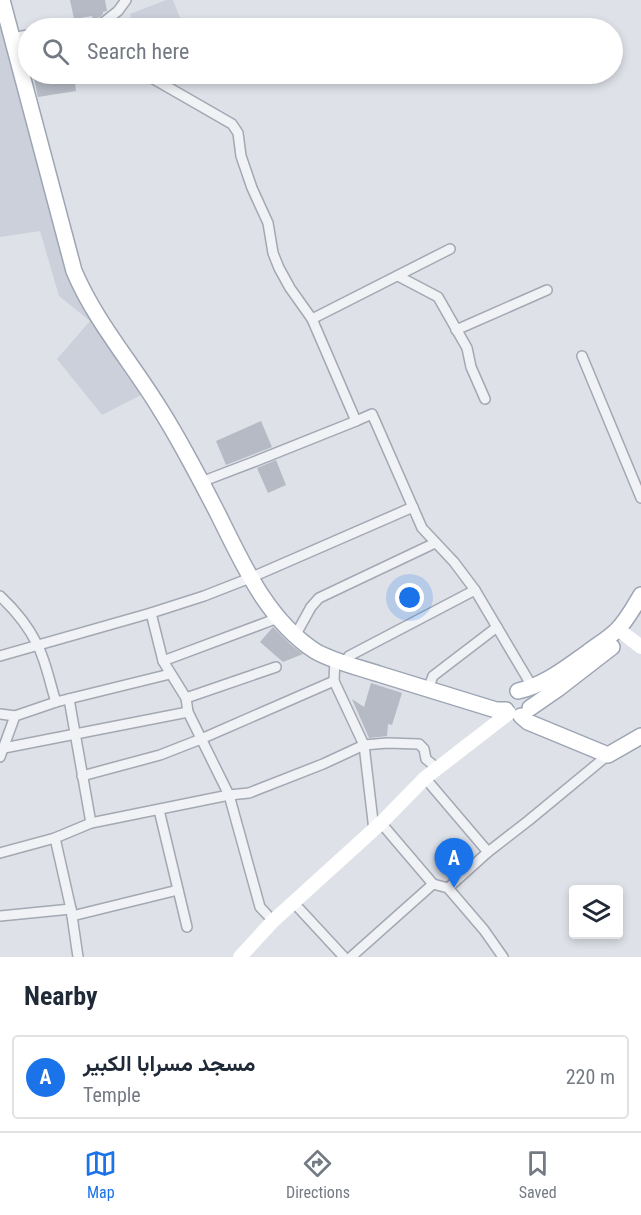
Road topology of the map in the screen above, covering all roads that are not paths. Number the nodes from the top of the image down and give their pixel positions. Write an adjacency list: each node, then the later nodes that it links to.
1 (2, 0): 5 (main road)
2 (126, 0): 3 (street)
3 (110, 18)
4 (18, 37): 5 (street)
5 (11, 38): 6 (main road)
6 (18, 64)
7 (23, 84): 17 (main road)
8 (162, 84): 12 (street)
9 (450, 249): 10 (street)
10 (398, 276): 12 (street); 13 (street)
11 (547, 290): 13 (street)
12 (312, 319): 16 (street)
13 (456, 330): 15 (street)
14 (582, 356): 18 (street)
15 (485, 399)
16 (356, 421): 17 (street); 19 (street)
17 (201, 482): 21 (main road)
18 (641, 498)
19 (413, 507): 20 (street); 21 (street)
20 (435, 543): 22 (street); 30 (street)
21 (250, 578): 25 (street); 27 (main road)
22 (475, 590): 28 (street); 35 (street)
23 (641, 595): 29 (main road)
24 (0, 596): 31 (street)
25 (151, 613): 31 (street); 34 (street)
26 (641, 615): 29 (main road)
27 (278, 618): 30 (main road); 34 (street)
28 (497, 627): 39 (street); 40 (street)
29 (622, 633): 32 (street); 40 (main road); 45 (main road)
30 (296, 636): 35 (main road)
31 (38, 645): 33 (street); 43 (street)
32 (641, 647)
33 (0, 656)
34 (163, 661): 37 (street)
35 (339, 661): 38 (street); 39 (main road)
36 (276, 667): 41 (street)
37 (170, 674): 41 (street); 42 (street)
38 (333, 681): 50 (street); 51 (street)
39 (428, 689): 45 (main road)
40 (525, 690): 45 (main road); 45 (main road)
41 (186, 698): 44 (street)
42 (69, 699): 43 (street); 48 (street)
43 (56, 702): 47 (street)
44 (188, 712): 48 (street); 50 (street)
45 (517, 712): 53 (main road); 54 (street)
46 (0, 714): 47 (street)
47 (15, 716): 52 (street)
48 (75, 735): 52 (street); 55 (street)
49 (641, 736): 53 (main road)
50 (201, 739): 55 (street); 57 (street)
51 (364, 745): 54 (street); 57 (street); 60 (street)
52 (2, 753)
53 (608, 754): 62 (street)
54 (438, 769): 56 (street)
55 (82, 776): 59 (street)
56 (425, 778): 60 (street); 62 (street)
57 (229, 795): 58 (street); 70 (street)
58 (159, 810): 59 (street); 66 (street)
59 (91, 823): 61 (street)
60 (377, 826): 64 (street); 67 (street)
61 (55, 838): 63 (street); 68 (street)
62 (488, 852): 65 (street)
63 (0, 853)
64 (433, 884): 65 (street); 75 (street)
65 (448, 888): 76 (street)
66 (178, 890): 68 (street); 71 (street)
67 (294, 903): 70 (street); 74 (street)
68 (72, 913): 69 (street); 72 (street)
69 (0, 916)
70 (273, 921): 73 (street)
71 (187, 927)
72 (78, 957)
73 (240, 957)
74 (344, 957)
75 (351, 957)
76 (503, 957)

